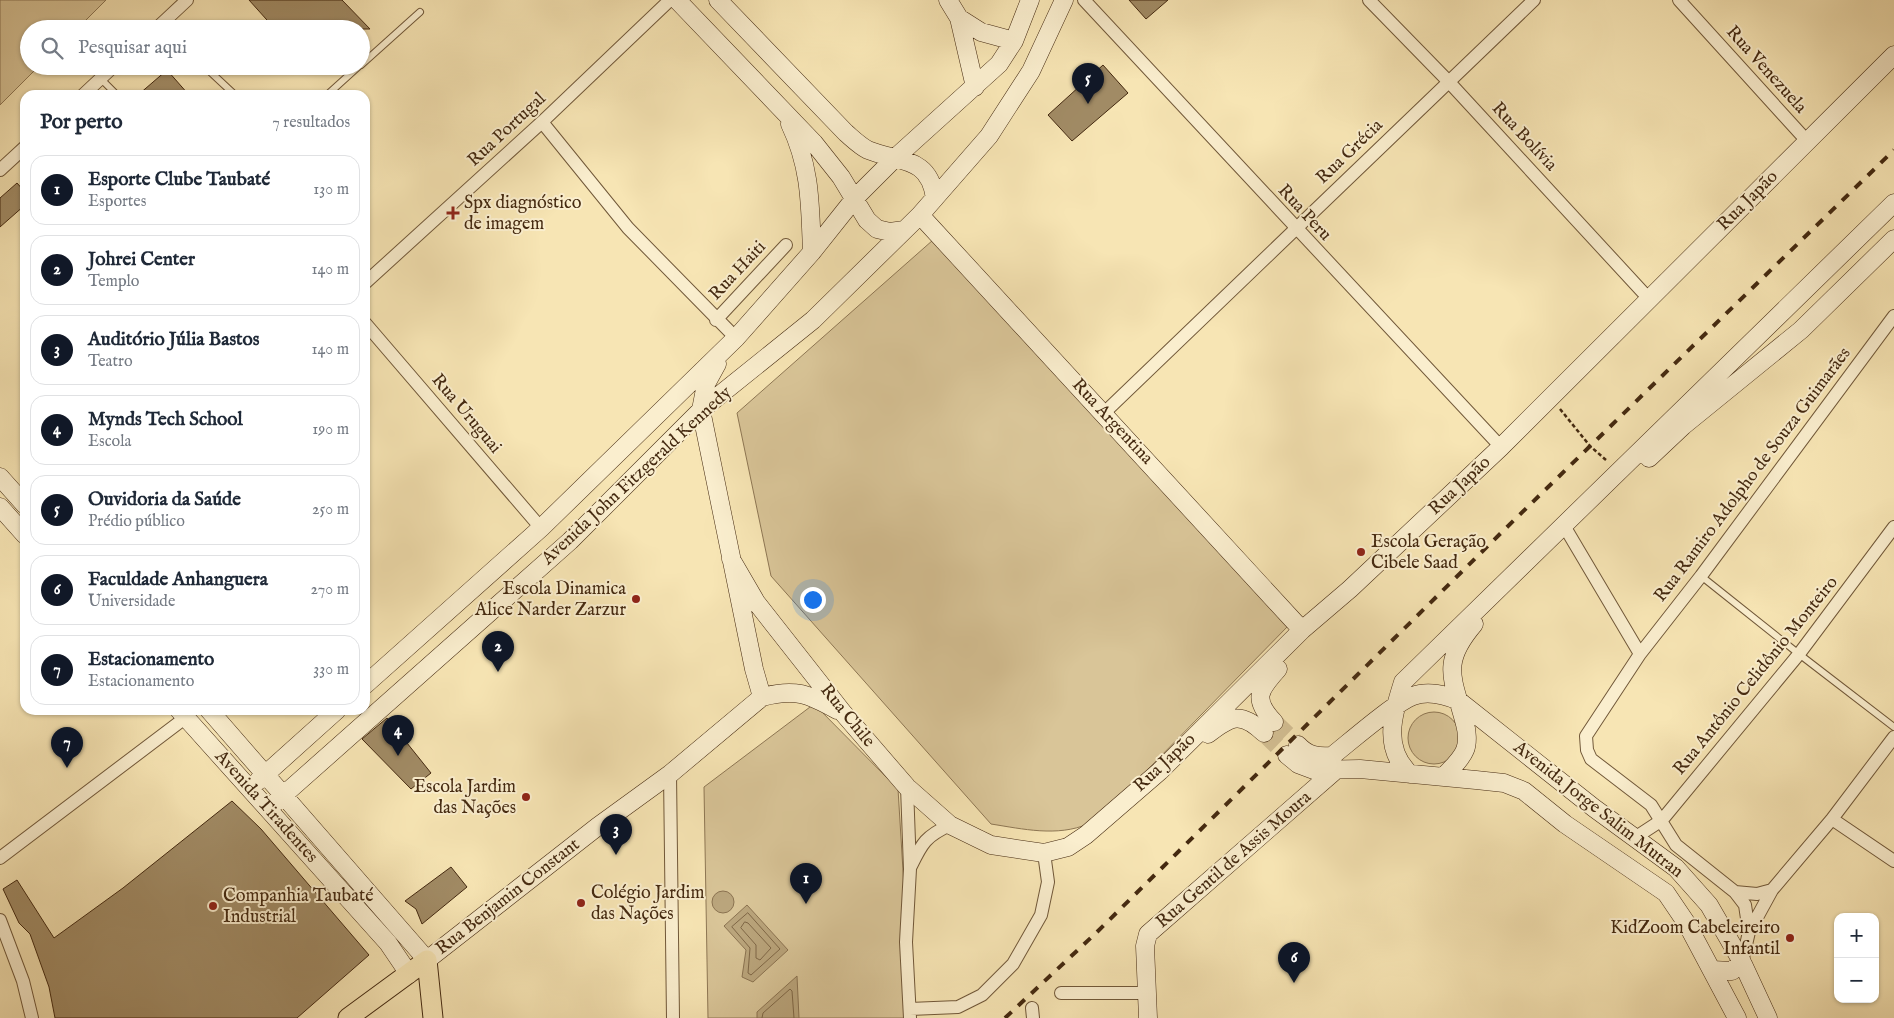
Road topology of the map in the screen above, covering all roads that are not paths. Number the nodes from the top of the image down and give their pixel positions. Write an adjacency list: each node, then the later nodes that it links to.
1 (187, 0): 14 (street)
2 (670, 0): 29 (street, Rua Portugal)
3 (677, 0): 28 (main road)
4 (718, 0): 32 (main road)
5 (948, 0): 13 (main road)
6 (1030, 0): 15 (main road, Avenida John Fitzgerald Kennedy)
7 (1064, 0): 35 (main road, Avenida John Fitzgerald Kennedy)
8 (1084, 0): 38 (street, Rua Peru)
9 (1370, 0): 22 (street, Rua Bolívia)
10 (1534, 0): 22 (street, Rua Grécia)
11 (1679, 0): 30 (street, Rua Venezuela)
12 (420, 12): 17 (lane)
13 (959, 18): 15 (main road); 23 (main road)
14 (167, 20)
15 (1014, 41): 23 (main road, Avenida John Fitzgerald Kennedy)
16 (1894, 54): 30 (main road, Rua Japão)
17 (370, 56)
18 (105, 75): 21 (street)
19 (214, 75): 26 (lane)
20 (349, 75): 27 (lane)
21 (101, 79): 24 (street); 25 (lane)
22 (1449, 82): 38 (street, Rua Grécia); 44 (street, Rua Bolívia)
23 (975, 87): 32 (main road, Avenida John Fitzgerald Kennedy)
24 (89, 90)
25 (111, 90)
26 (230, 90)
27 (332, 90)
28 (784, 110): 34 (main road); 42 (main road)
29 (542, 122): 43 (street, Rua Portugal); 46 (street)
30 (1807, 141): 44 (main road, Rua Japão)
31 (20, 152): 33 (street)
32 (896, 158): 34 (main road, Avenida John Fitzgerald Kennedy); 35 (main road)
33 (0, 170)
34 (855, 198): 39 (main road); 42 (main road, Avenida John Fitzgerald Kennedy)
35 (935, 198): 37 (main road, Avenida John Fitzgerald Kennedy)
36 (1894, 203): 57 (main road)
37 (920, 215): 39 (main road, Avenida John Fitzgerald Kennedy); 50 (main road, Rua Argentina)
38 (1295, 228): 50 (street, Rua Grécia); 51 (street, Rua Peru)
39 (904, 230): 49 (main road, Avenida John Fitzgerald Kennedy)
40 (1894, 239): 57 (main road)
41 (786, 245): 46 (street, Rua Haiti)
42 (812, 252): 48 (main road, Avenida John Fitzgerald Kennedy)
43 (370, 279)
44 (1650, 300): 51 (main road, Rua Japão)
45 (1894, 316): 60 (street, Rua Ramiro Adolpho de Souza Guimarães)
46 (716, 320): 48 (street)
47 (370, 329): 56 (street, Rua Uruguai)
48 (730, 344): 49 (main road); 56 (main road, Avenida John Fitzgerald Kennedy)
49 (701, 410): 59 (main road, Rua Chile); 84 (main road, Avenida John Fitzgerald Kennedy)
50 (1104, 413): 62 (main road, Rua Argentina)
51 (1501, 447): 61 (main road, Rua Japão)
52 (0, 477): 53 (main road)
53 (20, 499)
54 (0, 506): 58 (main road)
55 (1894, 527): 64 (street, Rua Antônio Celidônio Monteiro)
56 (540, 528): 65 (main road, Avenida John Fitzgerald Kennedy)
57 (1566, 528): 63 (street); 67 (main road); 68 (main road)
58 (20, 529)
59 (731, 558): 66 (main road, Rua Chile); 69 (main road, Rua Chile)
60 (1701, 576): 63 (street, Rua Ramiro Adolpho de Souza Guimarães); 64 (lane)
61 (1350, 589): 62 (main road, Rua Japão); 77 (main road)
62 (1302, 630): 77 (main road, Rua Japão)
63 (1640, 654): 87 (street, Rua Ramiro Adolpho de Souza Guimarães)
64 (1799, 654): 74 (lane); 87 (street, Rua Antônio Celidônio Monteiro)
65 (370, 681)
66 (762, 697): 69 (main road, Rua Benjamin Constant); 79 (main road, Rua Benjamin Constant)
67 (1459, 701): 68 (main road, Avenida Jorge Salim Mutran); 81 (main road); 89 (main road, Avenida Jorge Salim Mutran)
68 (1395, 707): 76 (main road, Avenida Jorge Salim Mutran); 80 (main road)
69 (844, 714): 82 (main road, Rua Chile)
70 (181, 715): 92 (street)
71 (183, 715): 83 (main road, Avenida Tiradentes)
72 (213, 715): 78 (main road, Avenida Tiradentes)
73 (331, 715): 78 (main road)
74 (1894, 726)
75 (1894, 737): 86 (street)
76 (1338, 769): 80 (main road, Avenida Jorge Salim Mutran); 104 (main road, Rua Gentil de Assis Moura)
77 (1160, 770): 91 (main road, Rua Japão)
78 (266, 774): 83 (main road); 84 (main road, Avenida Tiradentes)
79 (670, 774): 99 (main road, Rua Benjamin Constant); 110 (street)
80 (1410, 774): 81 (main road, Avenida Jorge Salim Mutran)
81 (1443, 778): 101 (main road, Avenida Jorge Salim Mutran)
82 (907, 787): 88 (main road, Rua Chile); 94 (street)
83 (250, 788): 85 (main road, Avenida Tiradentes)
84 (284, 794): 85 (main road, Avenida John Fitzgerald Kennedy); 99 (main road, Avenida Tiradentes)
85 (269, 808): 102 (main road, Avenida Tiradentes)
86 (1832, 819): 93 (street); 95 (street)
87 (1662, 820): 89 (street, Rua Antônio Celidônio Monteiro); 96 (street, Rua Ramiro Adolpho de Souza Guimarães)
88 (950, 825): 90 (main road, Rua Chile); 94 (street)
89 (1636, 837): 100 (main road, Avenida Jorge Salim Mutran)
90 (991, 845): 91 (main road, Rua Japão)
91 (1044, 854): 106 (street)
92 (0, 858)
93 (1894, 861)
94 (910, 869): 106 (street)
95 (1772, 890): 96 (street); 98 (street)
96 (1736, 892): 98 (street)
97 (0, 920): 107 (street)
98 (1749, 932): 100 (street)
99 (427, 960): 102 (main road, Rua Benjamin Constant); 103 (main road)
100 (1742, 962): 101 (main road); 115 (main road, Avenida Jorge Salim Mutran)
101 (1712, 970): 112 (main road, Avenida Jorge Salim Mutran)
102 (409, 974): 103 (main road); 108 (main road, Rua Benjamin Constant)
103 (430, 988): 109 (main road)
104 (1148, 993): 105 (street); 111 (main road, Rua Gentil de Assis Moura)
105 (1060, 994)
106 (910, 1014)
107 (32, 1018)
108 (348, 1018)
109 (433, 1018)
110 (673, 1018)
111 (1148, 1018)
112 (1737, 1018)
113 (1751, 1018): 114 (main road)
114 (1758, 1018)
115 (1768, 1018)

